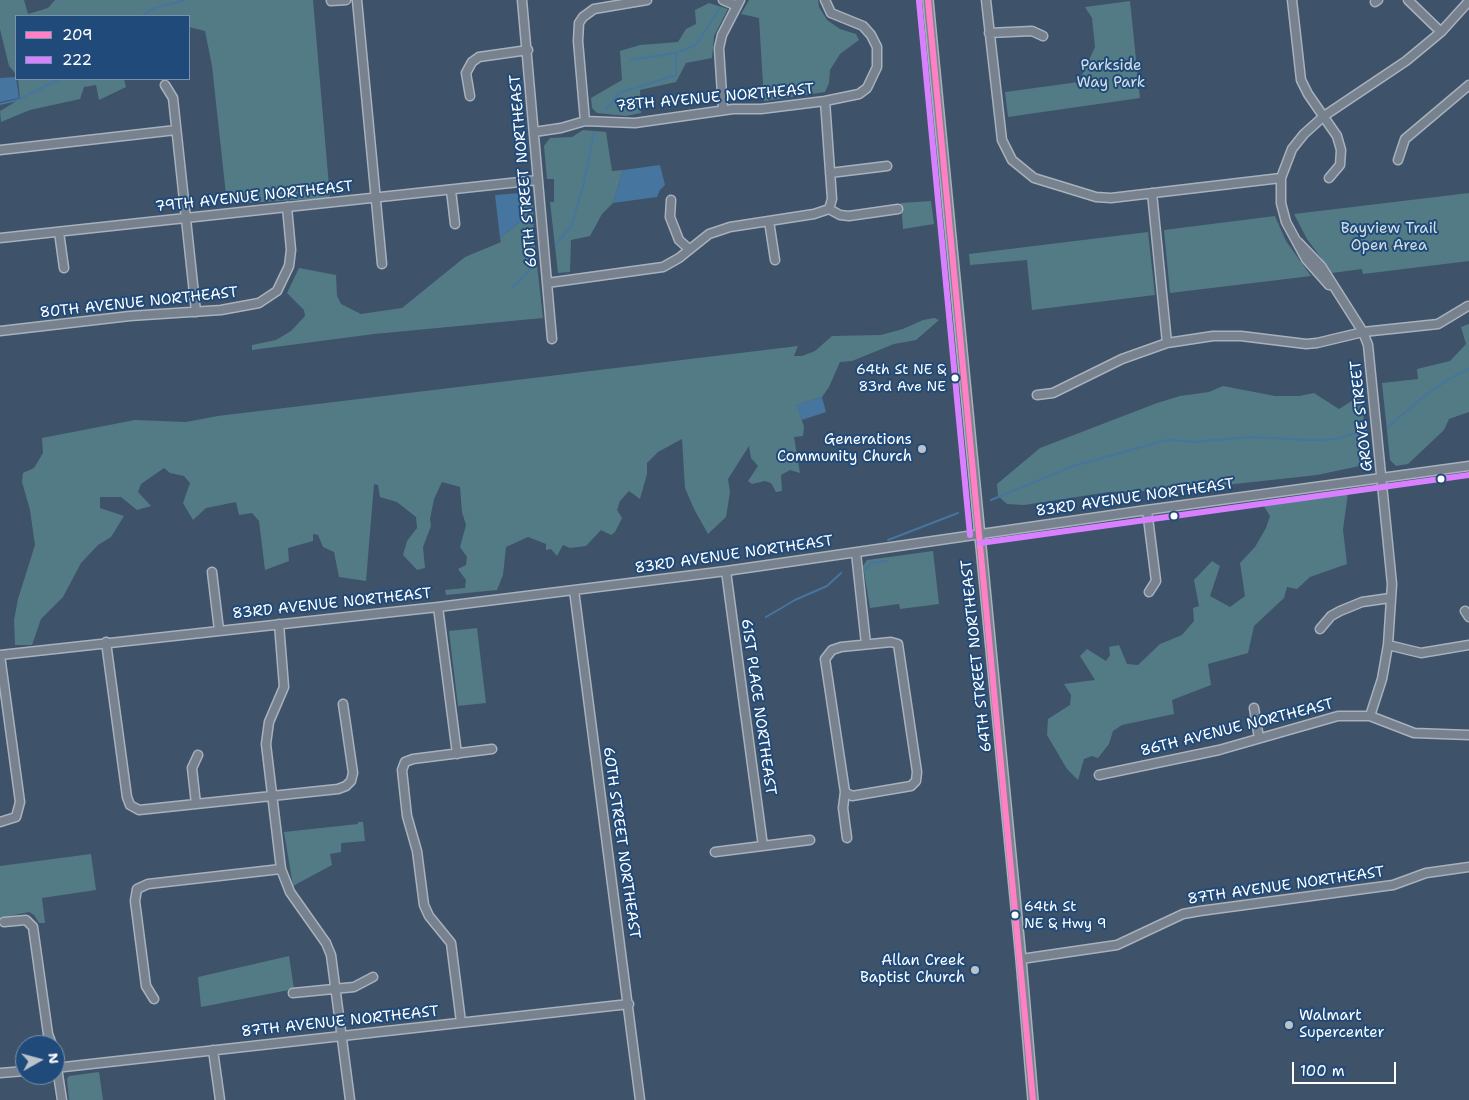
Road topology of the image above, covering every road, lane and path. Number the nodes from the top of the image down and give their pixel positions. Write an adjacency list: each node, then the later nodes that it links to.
1 (346, 0): 11 (street)
2 (357, 0): 36 (street)
3 (522, 0): 17 (street, 60TH STREET NORTHEAST)
4 (647, 0): 24 (street)
5 (723, 0): 13 (street)
6 (825, 0): 21 (street, 78TH AVENUE NORTHEAST)
7 (928, 0): 61 (main road, 64TH STREET NORTHEAST)
8 (986, 0): 15 (street)
9 (1292, 0): 23 (street)
10 (1408, 0): 14 (street)
11 (331, 1)
12 (1469, 1): 14 (street, GROVE STREET)
13 (738, 3): 22 (street)
14 (1441, 32): 23 (street, GROVE STREET)
15 (989, 33): 16 (street); 35 (street)
16 (1043, 36)
17 (528, 50): 20 (street); 26 (street, 60TH STREET NORTHEAST)
18 (166, 85): 25 (street)
19 (1469, 85): 28 (street)
20 (470, 96)
21 (825, 101): 22 (street, 78TH AVENUE NORTHEAST); 30 (street)
22 (723, 110): 24 (street, 78TH AVENUE NORTHEAST)
23 (1324, 116): 31 (street, GROVE STREET); 32 (street)
24 (585, 121): 26 (street, 78TH AVENUE NORTHEAST)
25 (176, 130): 27 (street); 41 (street)
26 (534, 132): 33 (street, 60TH STREET NORTHEAST)
27 (0, 150)
28 (1398, 160)
29 (887, 166): 30 (street)
30 (830, 173): 39 (street)
31 (1281, 178): 35 (street); 54 (street, GROVE STREET)
32 (1329, 178)
33 (538, 180): 34 (street, 79TH AVENUE NORTHEAST); 50 (street, 60TH STREET NORTHEAST)
34 (451, 190): 36 (street, 79TH AVENUE NORTHEAST); 43 (street)
35 (1152, 193): 56 (street)
36 (375, 198): 38 (street, 79TH AVENUE NORTHEAST); 48 (street)
37 (671, 200): 46 (street)
38 (287, 207): 41 (street, 79TH AVENUE NORTHEAST); 52 (street, 80TH AVENUE NORTHEAST)
39 (829, 209): 40 (street); 42 (street)
40 (898, 209)
41 (185, 218): 44 (street, 79TH AVENUE NORTHEAST); 52 (street)
42 (769, 221): 46 (street); 47 (street)
43 (455, 224)
44 (59, 232): 45 (street, 79TH AVENUE NORTHEAST); 49 (street)
45 (0, 238)
46 (689, 250): 50 (street)
47 (775, 260)
48 (382, 264)
49 (64, 268)
50 (546, 283): 55 (street, 60TH STREET NORTHEAST)
51 (1468, 306): 54 (street)
52 (196, 312): 53 (street, 80TH AVENUE NORTHEAST)
53 (0, 331)
54 (1364, 332): 56 (street); 59 (street, GROVE STREET)
55 (552, 339)
56 (1167, 343): 57 (street)
57 (1038, 395)
58 (1469, 466): 59 (street, 83RD AVENUE NORTHEAST)
59 (1382, 478): 60 (street, 83RD AVENUE NORTHEAST); 67 (street, GROVE STREET)
60 (1147, 510): 61 (street, 83RD AVENUE NORTHEAST); 66 (street)
61 (979, 534): 62 (street, 83RD AVENUE NORTHEAST); 97 (main road, 64TH STREET NORTHEAST)
62 (856, 553): 63 (street, 83RD AVENUE NORTHEAST); 73 (street)
63 (726, 571): 65 (street, 83RD AVENUE NORTHEAST); 92 (street, 61ST PLACE NORTHEAST)
64 (212, 572): 71 (street)
65 (574, 590): 68 (street, 83RD AVENUE NORTHEAST); 102 (street, 60TH STREET NORTHEAST)
66 (1150, 592)
67 (1390, 598): 70 (street); 75 (street, GROVE STREET)
68 (438, 606): 69 (street, 83RD AVENUE NORTHEAST); 83 (street)
69 (279, 624): 71 (street, 83RD AVENUE NORTHEAST); 87 (street)
70 (1320, 629)
71 (219, 630): 72 (street, 83RD AVENUE NORTHEAST)
72 (106, 642): 76 (street, 83RD AVENUE NORTHEAST); 88 (street)
73 (866, 644): 86 (street); 86 (street)
74 (1469, 644): 75 (street)
75 (1388, 645): 79 (street, GROVE STREET)
76 (0, 655): 89 (street)
77 (343, 704): 87 (street)
78 (1254, 708): 81 (street)
79 (1370, 716): 80 (street, 86TH AVENUE NORTHEAST); 81 (street, 86TH AVENUE NORTHEAST)
80 (1469, 735)
81 (1259, 738): 85 (street, 86TH AVENUE NORTHEAST)
82 (492, 750): 83 (street)
83 (457, 754): 103 (street)
84 (198, 755): 88 (street)
85 (1099, 776)
86 (845, 792): 90 (street)
87 (272, 796): 88 (street); 95 (street)
88 (196, 804)
89 (0, 822)
90 (847, 838)
91 (810, 840): 92 (street)
92 (762, 846): 93 (street)
93 (715, 852)
94 (1469, 868): 97 (street, 87TH AVENUE NORTHEAST)
95 (281, 870): 99 (street); 101 (street)
96 (4, 922): 104 (street)
97 (1021, 959): 115 (main road, 64TH STREET NORTHEAST)
98 (373, 977): 99 (street)
99 (336, 989): 100 (street); 105 (street)
100 (293, 993)
101 (154, 999)
102 (629, 1004): 103 (street, 87TH AVENUE NORTHEAST); 114 (street, 60TH STREET NORTHEAST)
103 (462, 1022): 105 (street, 87TH AVENUE NORTHEAST)
104 (50, 1035)
105 (342, 1035): 106 (street, 87TH AVENUE NORTHEAST); 113 (street)
106 (213, 1050): 107 (street, 87TH AVENUE NORTHEAST); 112 (street)
107 (65, 1067)
108 (15, 1072): 109 (street)
109 (0, 1073)
110 (59, 1085): 111 (street)
111 (62, 1100)
112 (220, 1100)
113 (350, 1100)
114 (640, 1100)
115 (1033, 1100)

